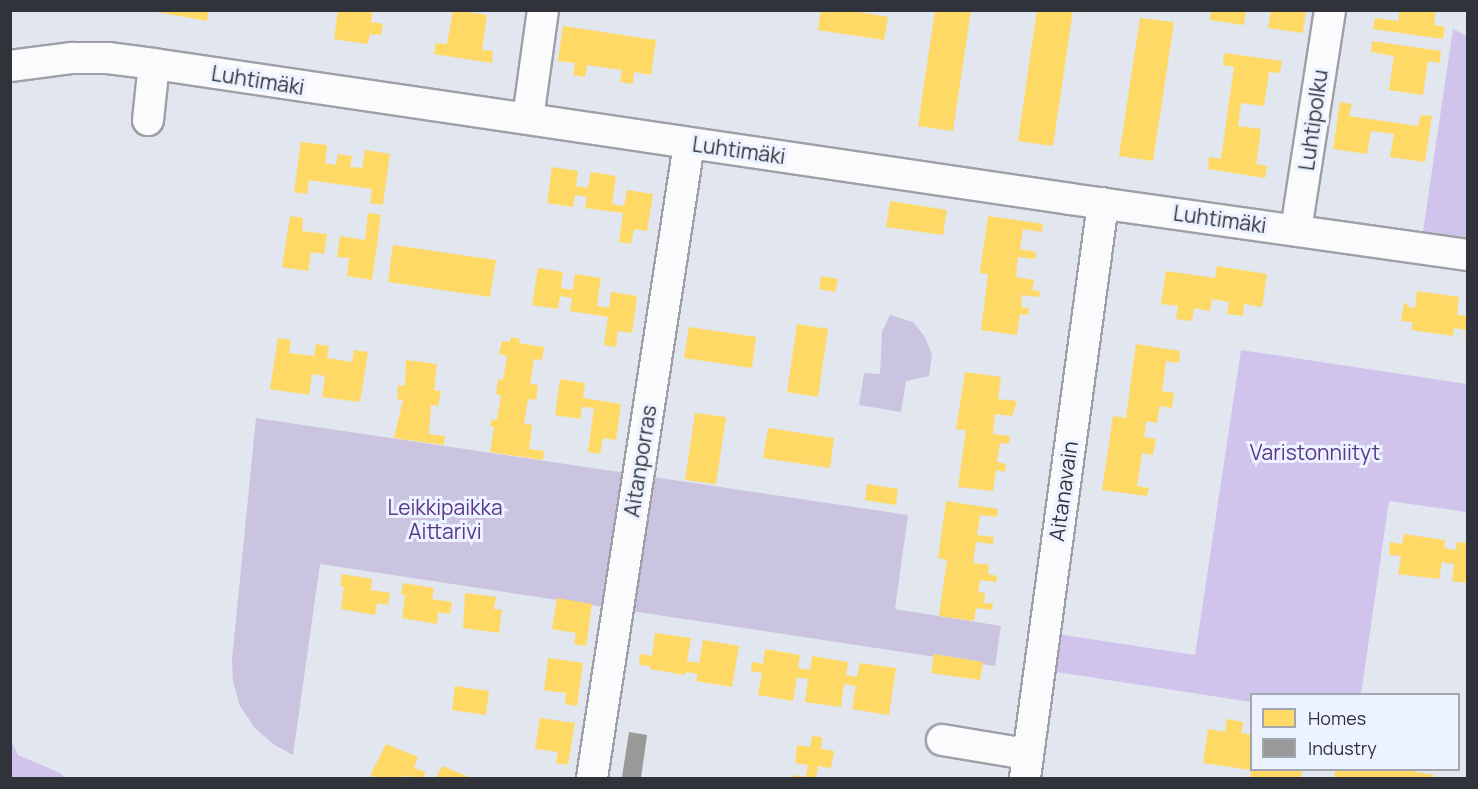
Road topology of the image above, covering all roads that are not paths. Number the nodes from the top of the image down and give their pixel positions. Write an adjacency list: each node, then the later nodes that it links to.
1 (543, 10): 5 (street)
2 (1330, 10): 9 (street, Luhtipolku)
3 (154, 64): 4 (street, Luhtimäki); 5 (street, Luhtimäki); 6 (street)
4 (10, 66)
5 (528, 118): 7 (street, Luhtimäki)
6 (148, 120)
7 (689, 144): 8 (street, Luhtimäki); 13 (street, Aitanporras)
8 (1102, 203): 9 (street, Luhtimäki); 12 (street, Aitanavain)
9 (1296, 230): 10 (street, Luhtimäki)
10 (1467, 255)
11 (942, 740): 12 (street)
12 (1026, 766)
13 (592, 778)

